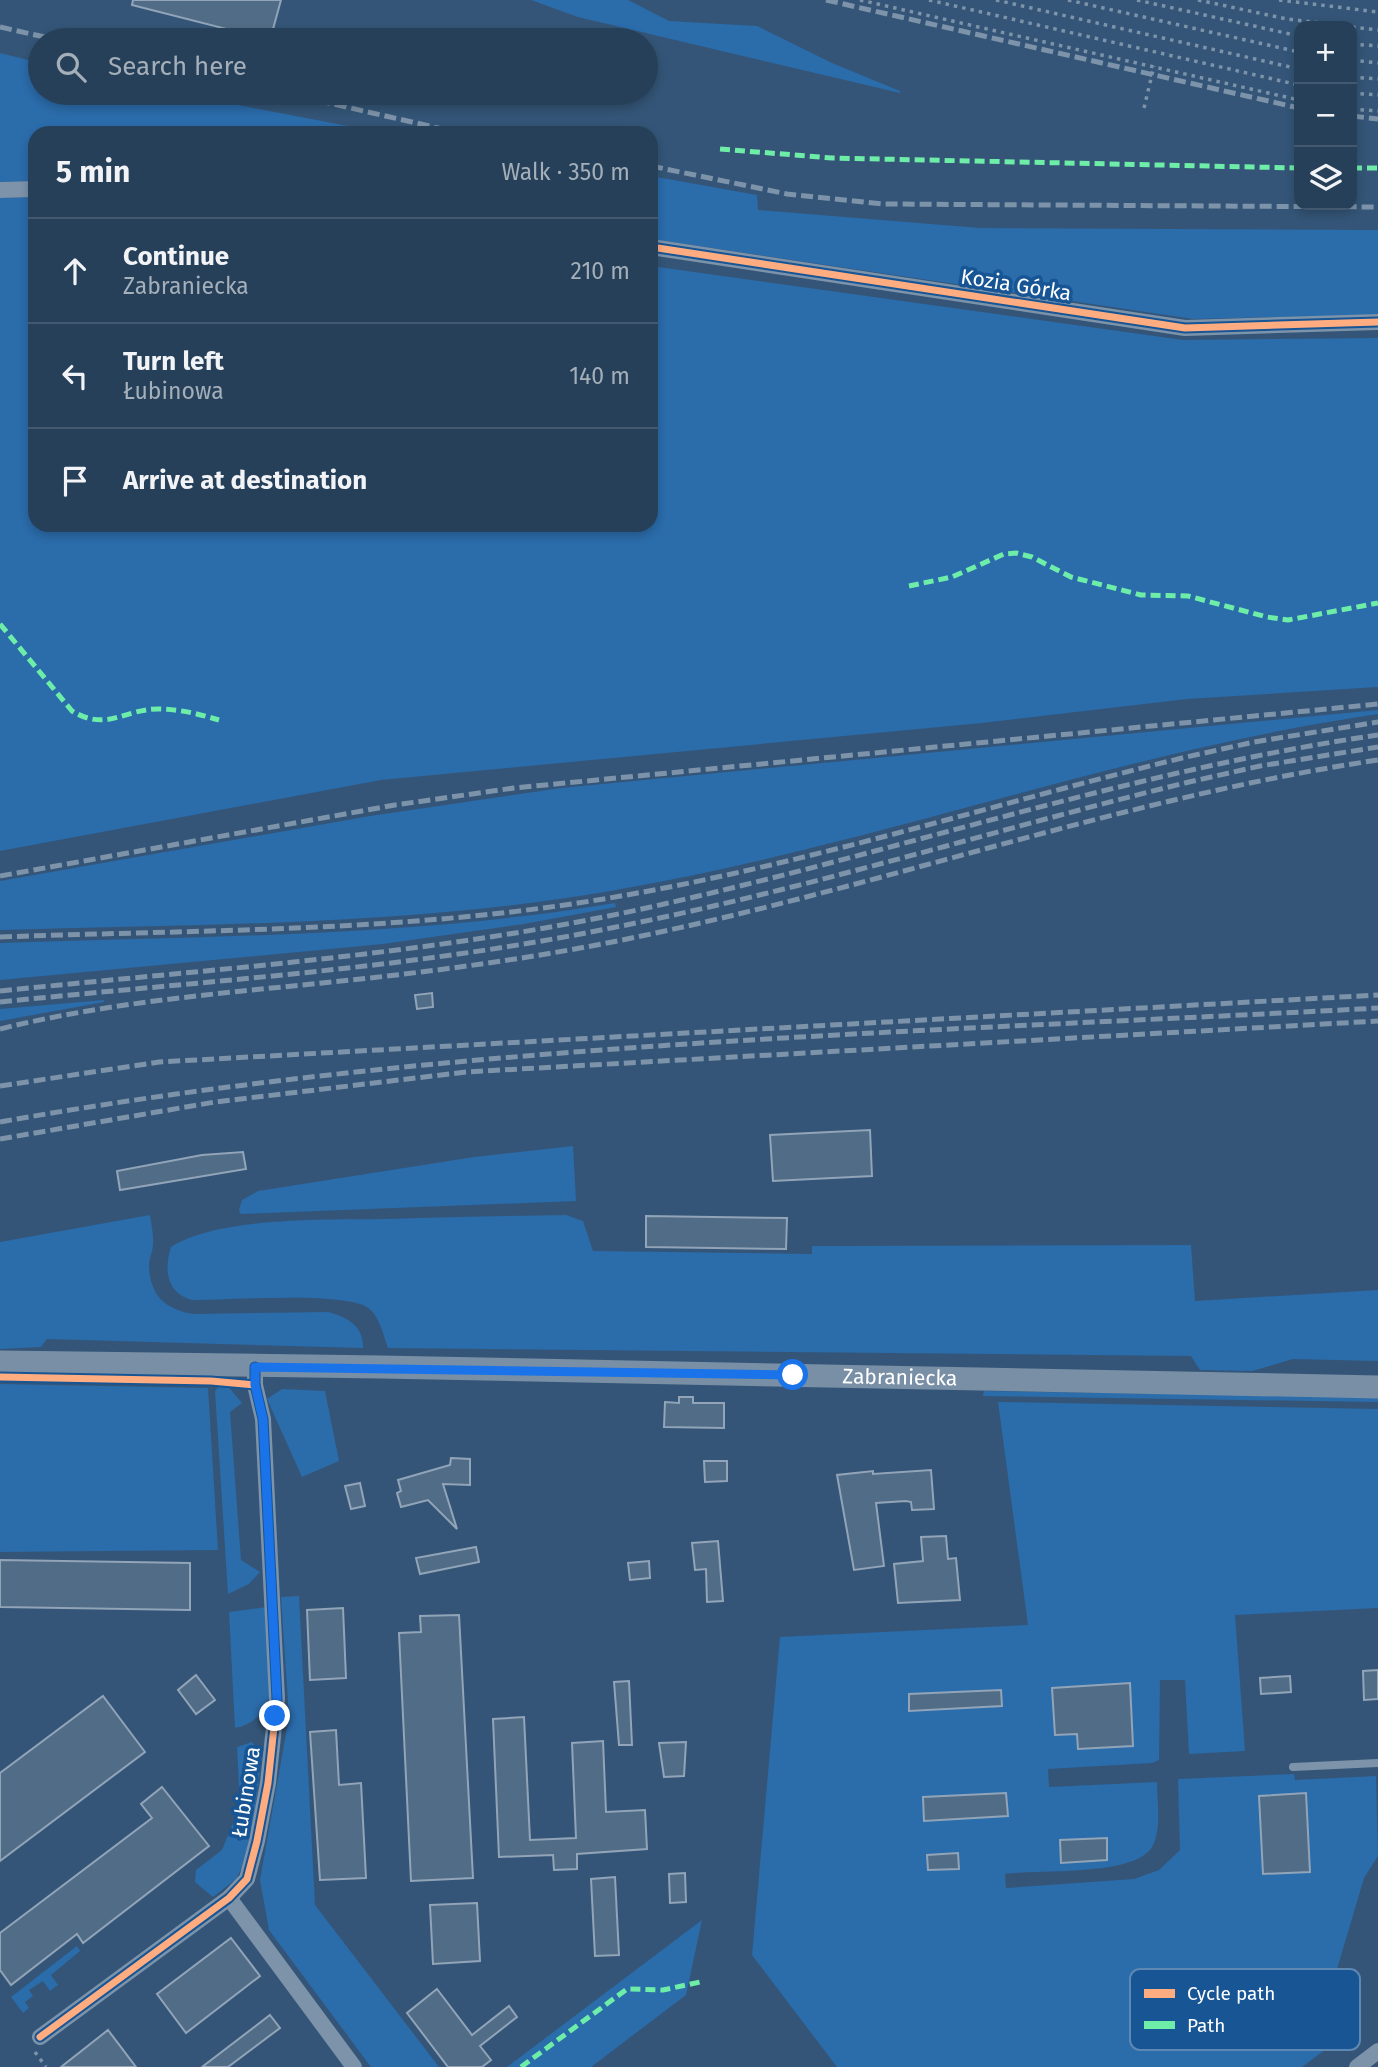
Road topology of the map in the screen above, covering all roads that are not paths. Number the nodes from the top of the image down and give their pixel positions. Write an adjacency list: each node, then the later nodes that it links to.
1 (28, 189): 2 (street)
2 (0, 190)
3 (658, 248): 4 (street, Kozia Górka)
4 (1378, 322)
5 (0, 1362): 6 (main road, Zabraniecka)
6 (255, 1367): 7 (main road, Zabraniecka); 10 (street, Łubinowa)
7 (1378, 1387)
8 (1378, 1763): 9 (lane)
9 (1293, 1767)
10 (229, 1898): 11 (street, Łubinowa); 13 (street)
11 (35, 2041)
12 (1378, 2051): 14 (street)
13 (354, 2067)
14 (1357, 2067)

